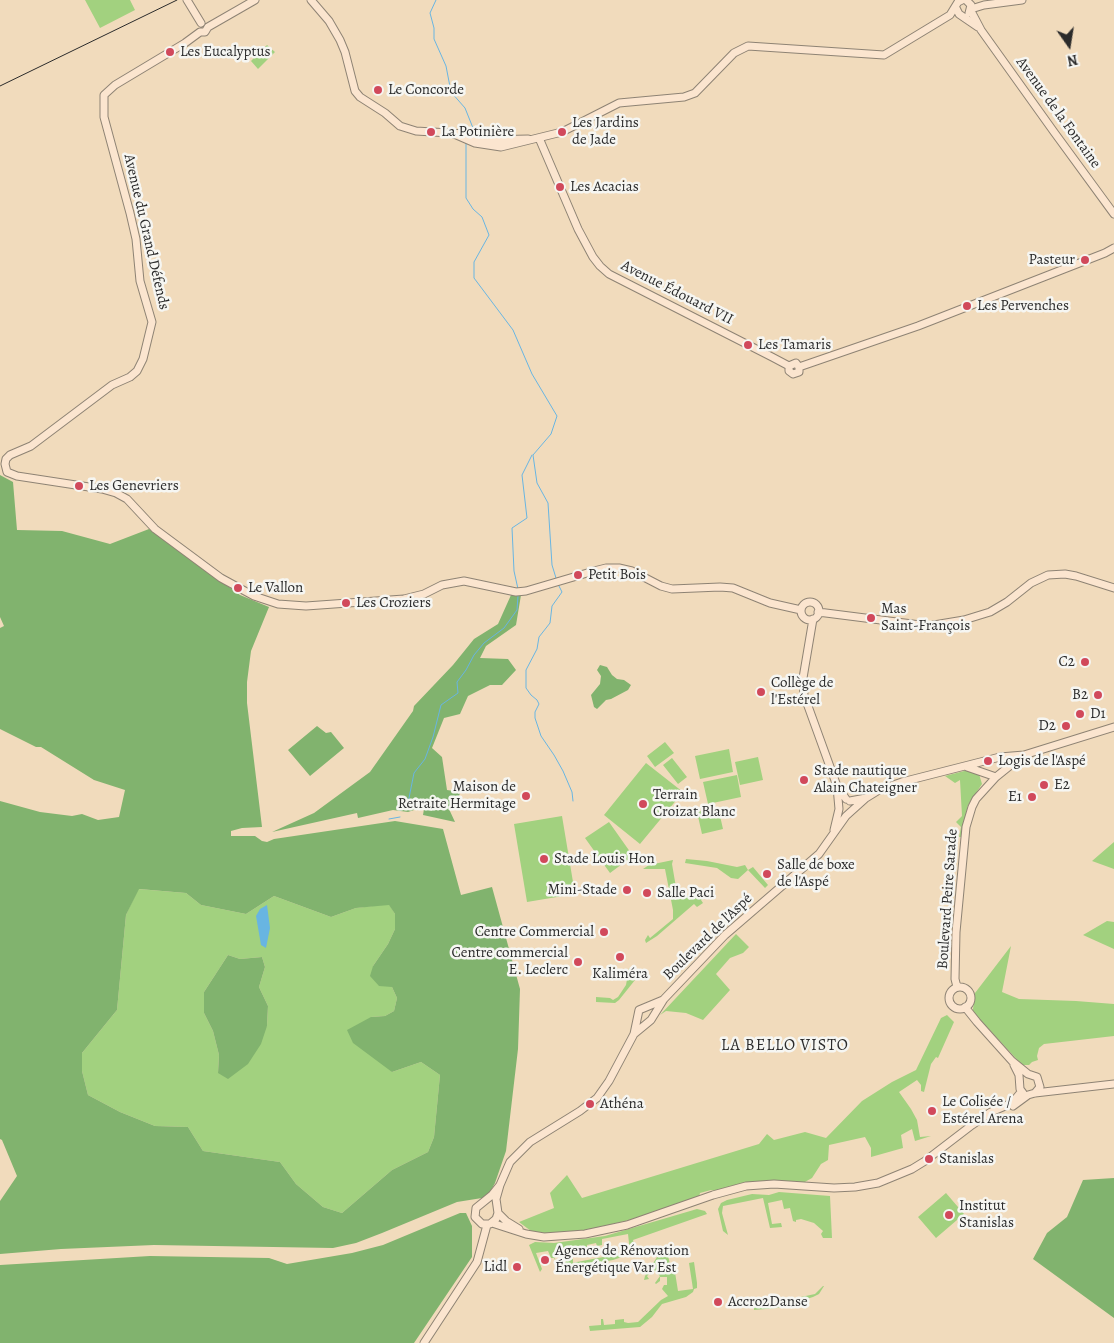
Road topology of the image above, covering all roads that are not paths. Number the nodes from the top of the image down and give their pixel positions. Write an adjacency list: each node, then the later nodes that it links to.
1 (255, 0): 9 (street)
2 (324, 0): 5 (street)
3 (1022, 0): 6 (street)
4 (188, 1): 8 (street)
5 (314, 3): 12 (street)
6 (970, 6): 7 (street); 10 (street, Avenue de la Fontaine)
7 (959, 7): 10 (street, Avenue de la Fontaine); 12 (street)
8 (201, 23): 9 (street); 11 (street)
9 (208, 27): 11 (street)
10 (980, 29): 13 (street, Avenue de la Fontaine)
11 (200, 32): 16 (street, Avenue du Grand Défends)
12 (535, 138): 14 (street, Avenue Édouard VII)
13 (1114, 214)
14 (1114, 248)
15 (1114, 588): 17 (street)
16 (801, 610): 17 (street); 18 (street)
17 (818, 612): 18 (street)
18 (813, 619): 27 (street)
19 (1114, 727): 20 (street)
20 (1024, 755): 21 (street); 24 (street)
21 (997, 759): 22 (street); 24 (street)
22 (986, 762): 23 (street, Boulevard de l'Aspé); 25 (street)
23 (965, 767): 25 (street, Boulevard de l'Aspé); 29 (street, Boulevard de l'Aspé)
24 (1003, 770): 26 (street)
25 (983, 773): 26 (street); 28 (street)
26 (996, 777): 28 (street, Boulevard Peire Sarade)
27 (837, 786): 30 (street); 31 (street, Boulevard de l'Aspé)
28 (984, 788): 34 (street, Boulevard Peire Sarade)
29 (866, 798): 30 (street, Boulevard de l'Aspé); 32 (street, Boulevard de l'Aspé)
30 (848, 800): 31 (street); 32 (street)
31 (839, 807): 32 (street); 33 (street, Boulevard de l'Aspé)
32 (850, 812): 33 (street, Boulevard de l'Aspé)
33 (834, 831): 35 (street, Boulevard de l'Aspé)
34 (957, 988): 36 (street); 36 (street)
35 (664, 999): 37 (street, Boulevard de l'Aspé); 39 (street, Boulevard de l'Aspé)
36 (966, 1007): 41 (street)
37 (646, 1008): 38 (street); 39 (street)
38 (637, 1018): 39 (street); 40 (street, Boulevard de l'Aspé)
39 (650, 1020): 40 (street, Boulevard de l'Aspé)
40 (634, 1034): 48 (street, Boulevard de l'Aspé)
41 (1012, 1061): 42 (street); 43 (street)
42 (1028, 1074): 43 (street); 44 (street)
43 (1020, 1079): 47 (street)
44 (1040, 1083): 46 (street); 47 (street)
45 (1114, 1084): 46 (street)
46 (1055, 1090): 47 (street)
47 (1028, 1093): 53 (street)
48 (500, 1185): 49 (street, Boulevard de l'Aspé); 50 (street, Boulevard de l'Aspé)
49 (483, 1202): 50 (street); 51 (street)
50 (497, 1211): 52 (street); 53 (street)
51 (480, 1223): 52 (street); 54 (street)
52 (490, 1224): 53 (street); 54 (street)
53 (536, 1236)
54 (482, 1245): 55 (street)
55 (424, 1343)

